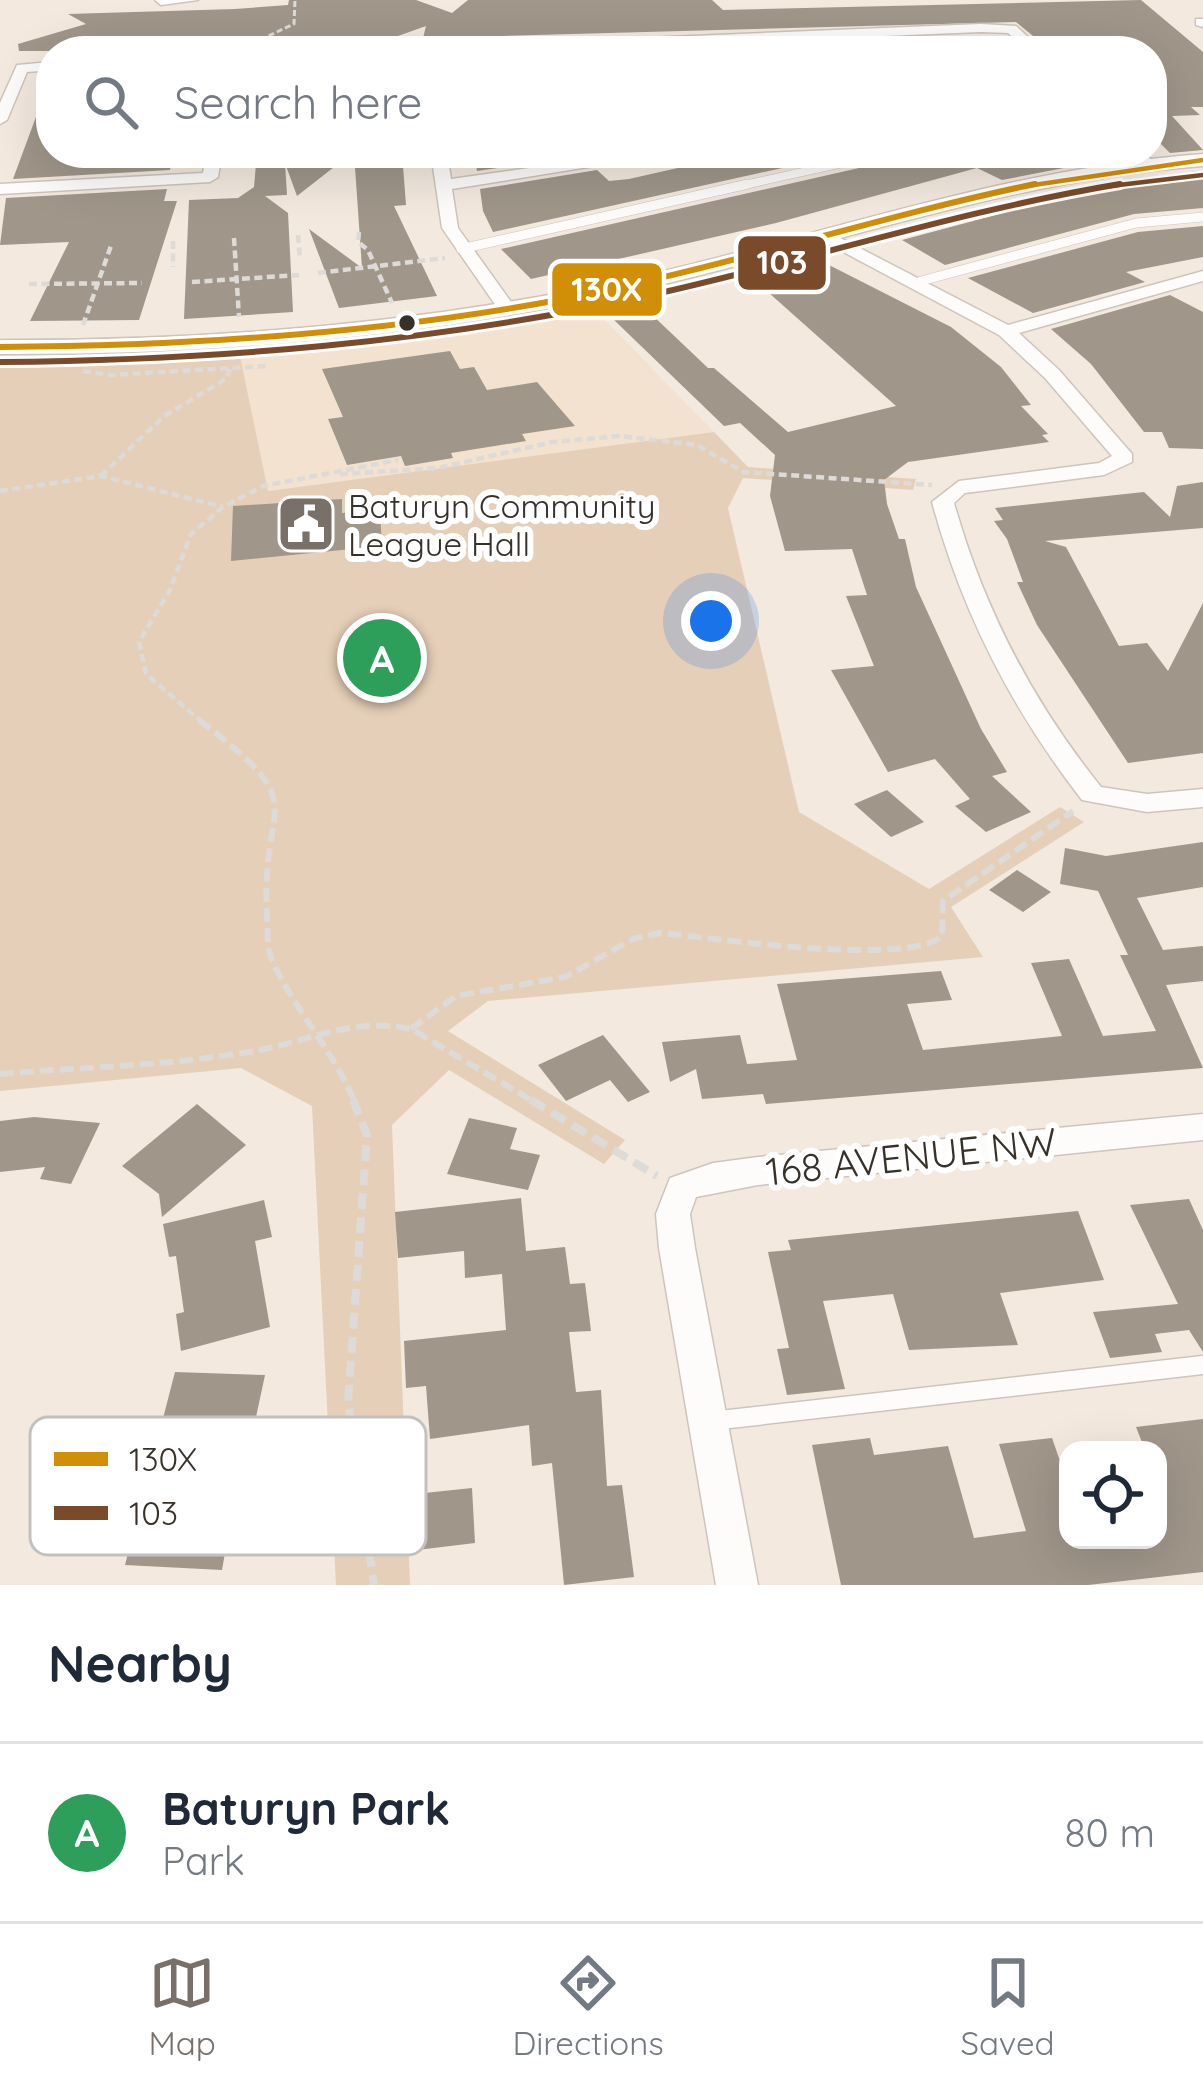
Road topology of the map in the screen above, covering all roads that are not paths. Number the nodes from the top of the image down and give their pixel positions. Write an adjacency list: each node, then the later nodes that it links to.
1 (192, 0): 2 (street)
2 (161, 1)
3 (824, 36): 4 (street)
4 (1018, 36)
5 (36, 67): 6 (street)
6 (0, 120)
7 (1167, 159): 8 (street)
8 (1203, 160)
9 (212, 168): 15 (street)
10 (441, 168): 14 (street)
11 (589, 168): 14 (street)
12 (823, 168): 18 (lane)
13 (1087, 168): 17 (street)
14 (444, 185): 18 (street)
15 (0, 189)
16 (1203, 217): 19 (lane)
17 (825, 235): 19 (street); 21 (street)
18 (453, 254): 21 (street)
19 (920, 281): 22 (street)
20 (1198, 281): 22 (street)
21 (507, 309): 23 (street)
22 (1006, 331): 24 (street)
23 (0, 347)
24 (1203, 798)
25 (1203, 1126): 27 (street, 168 AVENUE NW)
26 (1203, 1365): 27 (lane)
27 (707, 1421): 28 (street)
28 (737, 1585)

